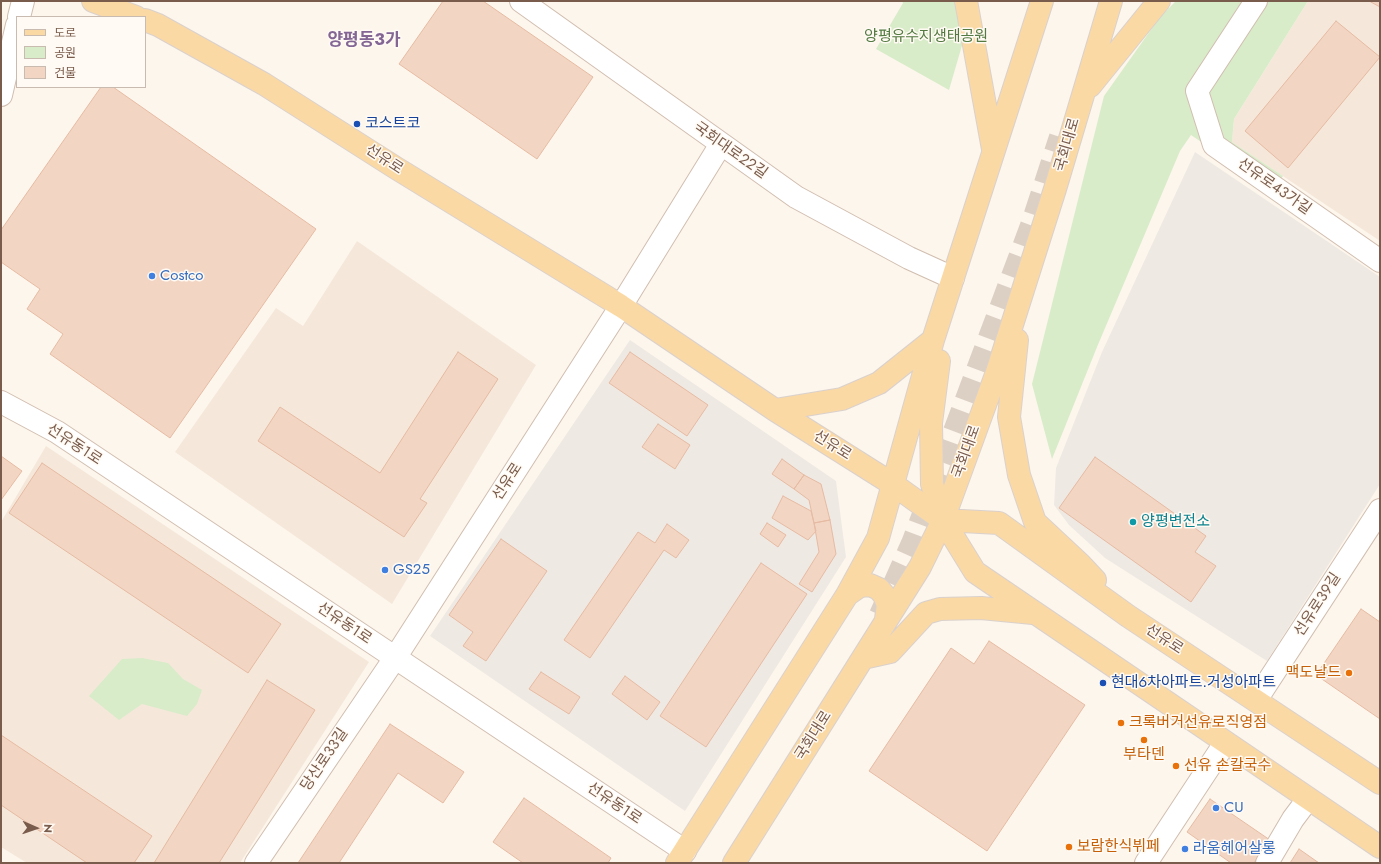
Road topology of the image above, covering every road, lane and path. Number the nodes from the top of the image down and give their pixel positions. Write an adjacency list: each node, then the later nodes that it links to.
1 (23, 1): 9 (street)
2 (93, 1): 10 (main road)
3 (521, 1): 15 (street, 국회대로22길)
4 (966, 1): 16 (main road)
5 (1042, 1): 16 (main road)
6 (1111, 1): 13 (main road, 국회대로)
7 (1159, 1): 13 (main road)
8 (1256, 1): 17 (street, 선유로43가길)
9 (19, 16)
10 (133, 16)
11 (146, 20): 20 (main road, 선유로)
12 (16, 29): 14 (street)
13 (1082, 94): 19 (main road, 국회대로)
14 (1, 95)
15 (721, 144): 18 (street, 국회대로22길); 20 (street)
16 (994, 153): 18 (main road)
17 (1380, 261)
18 (950, 287): 21 (main road); 26 (main road)
19 (1021, 295): 26 (main road, 국회대로); 29 (main road)
20 (620, 306): 23 (main road, 선유로); 31 (street, 선유로)
21 (933, 340): 23 (main road); 24 (main road)
22 (1, 402): 31 (street, 선유동1로)
23 (775, 410): 24 (main road, 선유로)
24 (894, 485): 26 (main road, 선유로); 27 (main road)
25 (1380, 510): 33 (street, 선유로39길)
26 (943, 520): 28 (main road, 선유로); 29 (main road, 선유로); 30 (main road, 국회대로)
27 (847, 595): 30 (main road); 38 (main road)
28 (1036, 614): 32 (main road); 34 (main road, 선유로)
29 (1128, 616): 33 (main road, 선유로)
30 (886, 619): 32 (main road, 국회대로)
31 (395, 658): 38 (street, 선유동1로); 39 (street, 당산로33길)
32 (862, 658): 40 (main road, 국회대로)
33 (1256, 700): 35 (main road, 선유로)
34 (1225, 743): 36 (main road, 선유로); 41 (street)
35 (1380, 784)
36 (1308, 799): 37 (main road, 선유로); 42 (street)
37 (1380, 847)
38 (681, 857)
39 (256, 863)
40 (734, 863)
41 (1146, 863)
42 (1267, 863)

